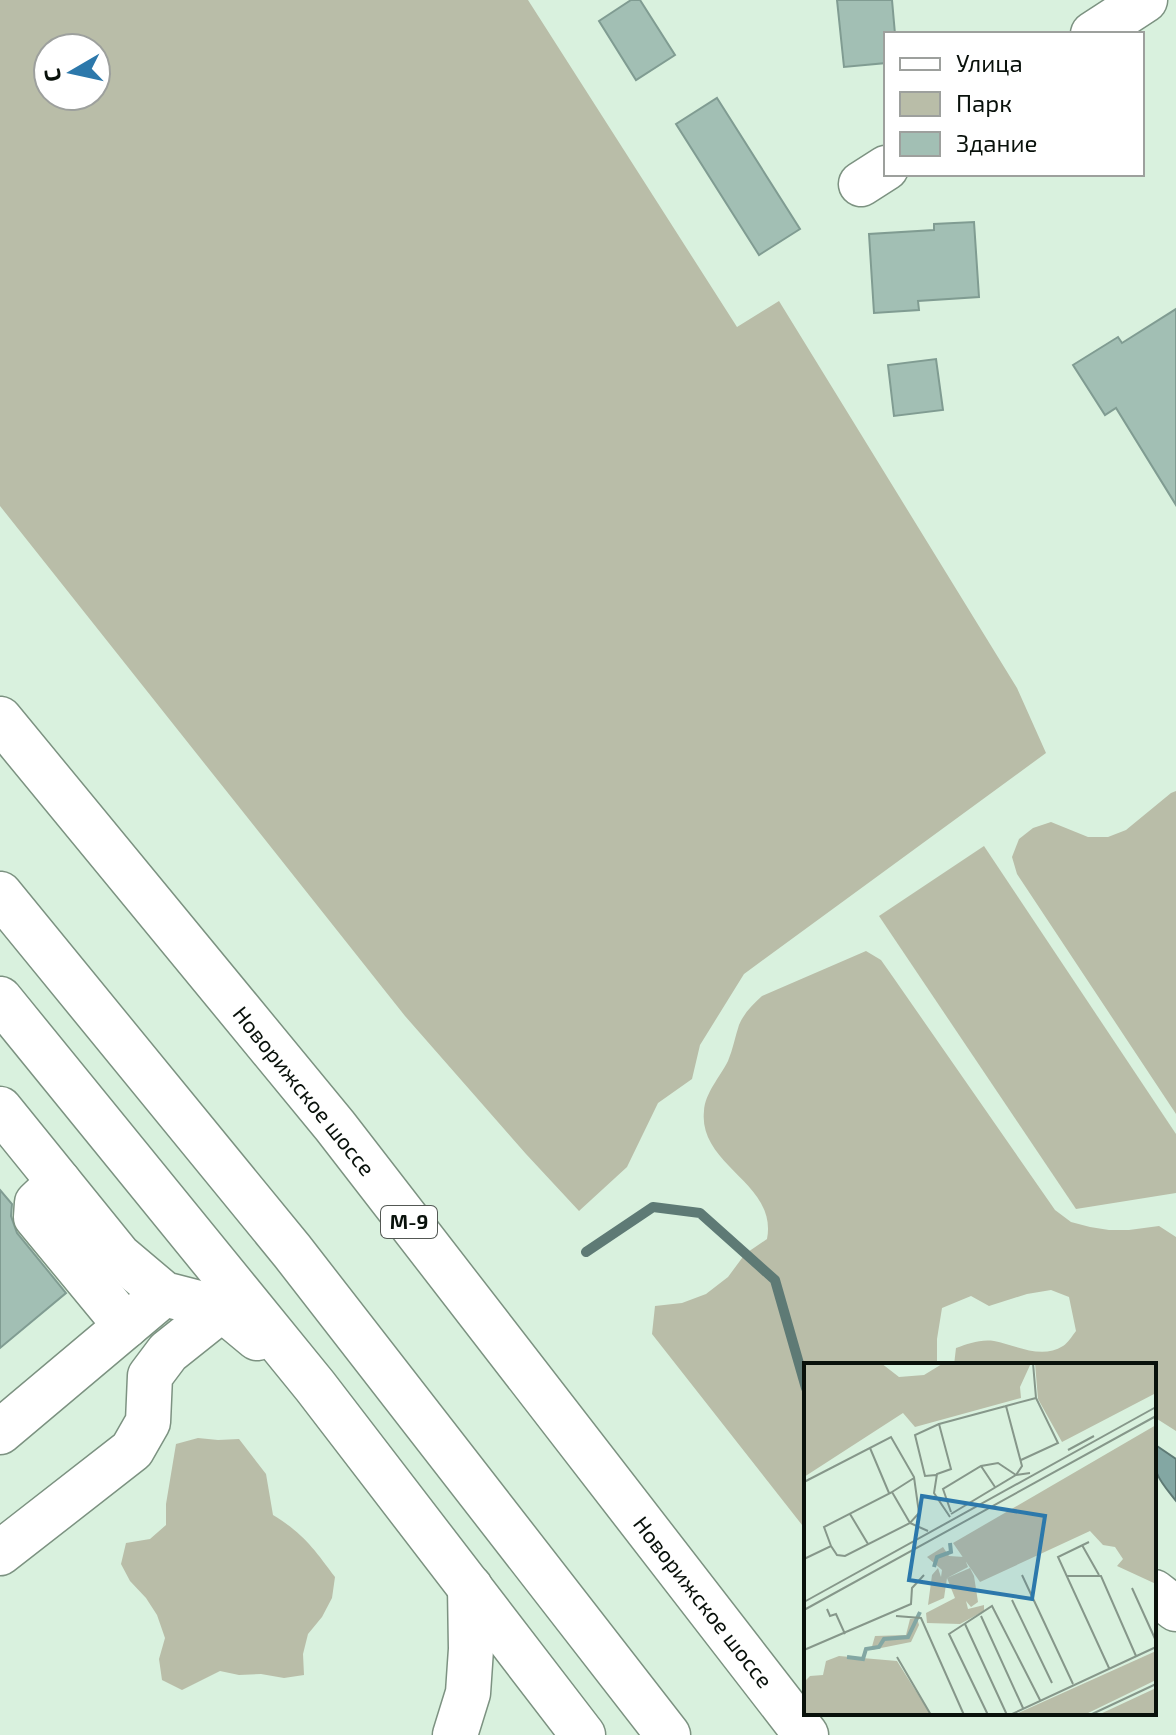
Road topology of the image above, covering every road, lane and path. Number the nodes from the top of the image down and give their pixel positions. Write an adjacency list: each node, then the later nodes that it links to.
1 (1145, 0): 2 (main road)
2 (1096, 32)
3 (0, 719): 20 (main road, Новорижское шоссе / М-9)
4 (0, 894): 19 (main road)
5 (0, 999): 11 (main road)
6 (0, 1109): 7 (main road)
7 (59, 1182): 8 (main road); 10 (main road)
8 (164, 1294): 9 (main road); 10 (main road)
9 (222, 1309): 11 (main road); 13 (main road)
10 (126, 1326): 12 (main road)
11 (315, 1386): 14 (main road)
12 (0, 1432)
13 (0, 1553)
14 (470, 1587): 17 (main road); 18 (main road)
15 (1156, 1594): 16 (main road)
16 (1176, 1609)
17 (455, 1735)
18 (583, 1735)
19 (668, 1735)
20 (806, 1735)

